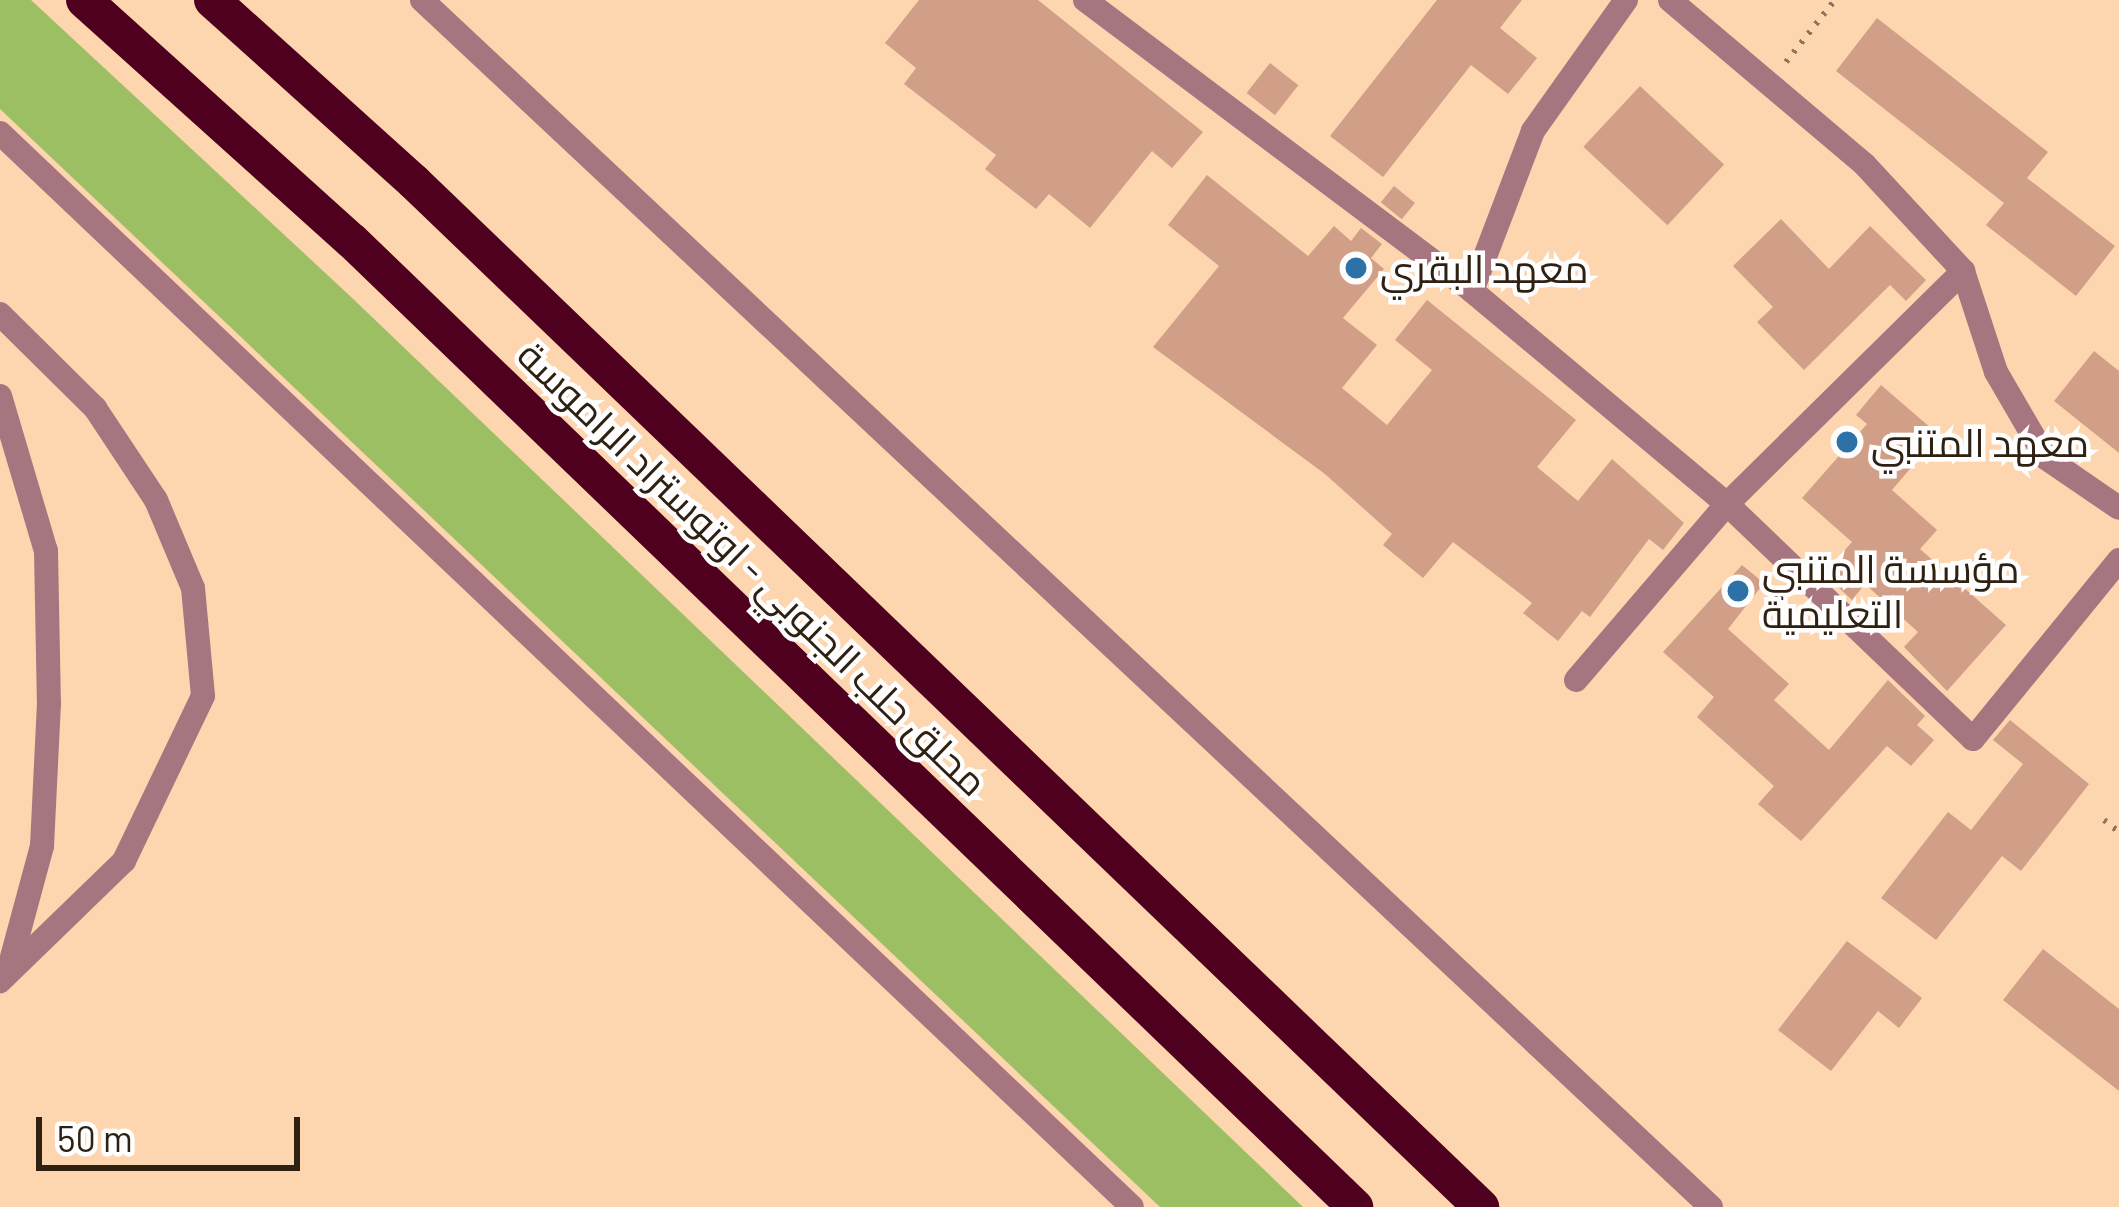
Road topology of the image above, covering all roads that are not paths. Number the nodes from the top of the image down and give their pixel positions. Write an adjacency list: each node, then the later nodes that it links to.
1 (83, 0): 20 (highway, محلق حلب الجنوبي - اوتوستراد الراموسة)
2 (212, 0): 21 (highway, محلق حلب الجنوبي - اوتوستراد الراموسة)
3 (422, 0): 22 (street)
4 (1085, 0): 9 (street)
5 (1626, 0): 9 (street)
6 (1670, 0): 8 (street)
7 (0, 133): 17 (street)
8 (1963, 272): 12 (street); 13 (street)
9 (1472, 291): 12 (street)
10 (0, 314): 16 (street)
11 (0, 396): 16 (street)
12 (1727, 505): 14 (street); 15 (street)
13 (2119, 508)
14 (2119, 560)
15 (1576, 680)
16 (4, 977)
17 (1102, 1178): 18 (street); 19 (street)
18 (1093, 1207)
19 (1132, 1207)
20 (1355, 1207)
21 (1481, 1207)
22 (1711, 1207)

